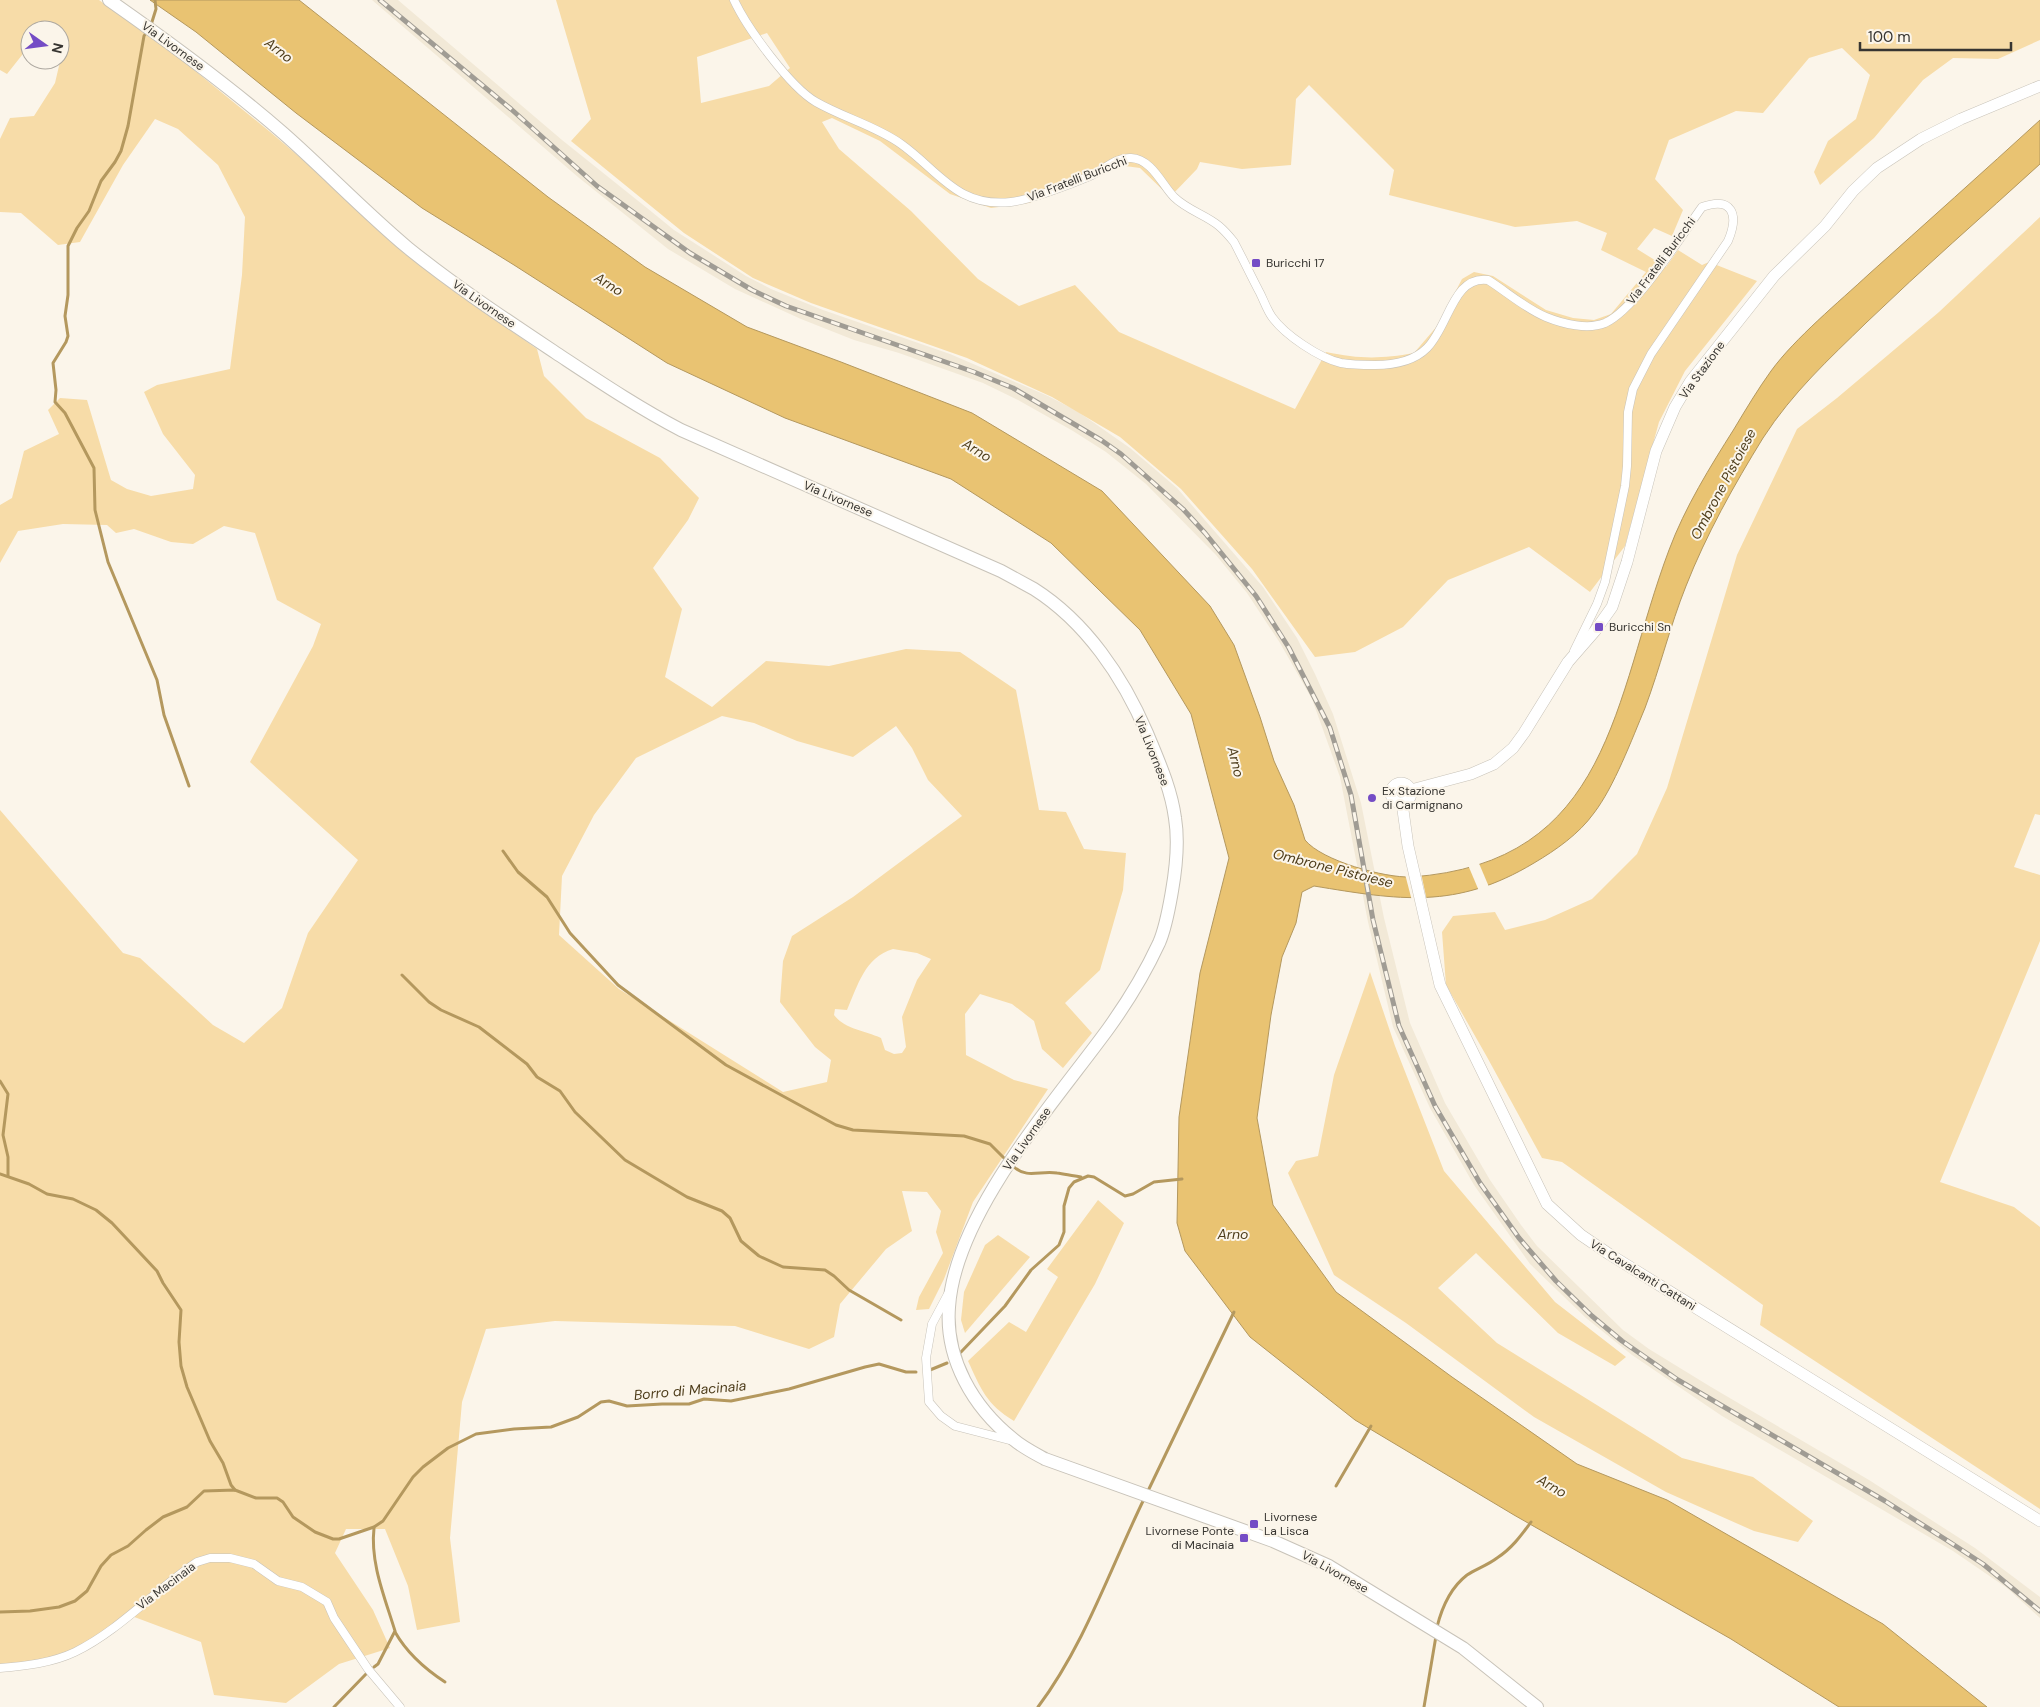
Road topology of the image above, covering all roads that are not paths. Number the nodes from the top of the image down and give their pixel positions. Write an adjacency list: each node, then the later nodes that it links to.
1 (109, 0): 8 (main road, Via Livornese)
2 (734, 0): 4 (street, Via Fratelli Buricchi)
3 (2040, 86): 4 (street, Via Stazione)
4 (1568, 662): 5 (street, Via Stazione)
5 (1410, 790): 6 (street); 6 (street, Via Stazione)
6 (1402, 802): 7 (street, Via Stazione)
7 (1416, 884): 10 (street, Via Cavalcanti Cattani)
8 (953, 1286): 9 (main road, Via Livornese); 9 (street)
9 (1014, 1441): 13 (main road, Via Livornese)
10 (2040, 1521)
11 (0, 1668): 12 (street, Via Macinaia)
12 (400, 1707)
13 (1537, 1707)

